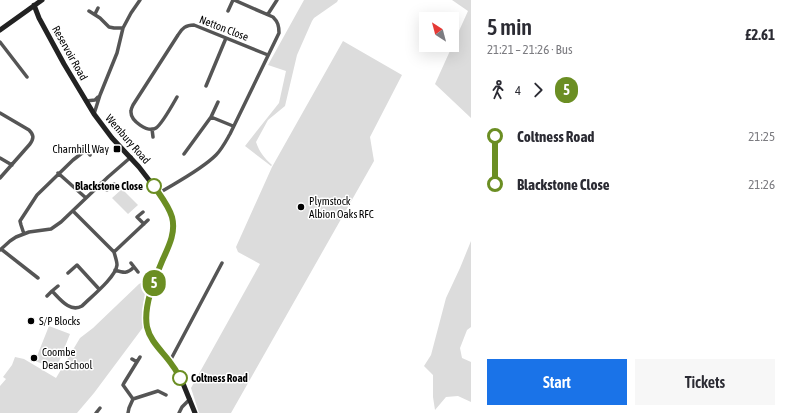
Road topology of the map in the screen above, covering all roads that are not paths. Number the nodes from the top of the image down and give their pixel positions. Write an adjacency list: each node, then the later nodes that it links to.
1 (42, 0): 5 (street)
2 (140, 0): 11 (street, Wembury Road)
3 (234, 0): 8 (street); 10 (street)
4 (277, 0): 10 (street)
5 (33, 3): 12 (street); 26 (street, Reservoir Road)
6 (98, 8): 9 (street)
7 (89, 11): 9 (street)
8 (228, 11)
9 (95, 14): 11 (street)
10 (268, 14): 15 (street)
11 (123, 28): 24 (street, Wembury Road)
12 (0, 30)
13 (226, 38): 15 (street, Netton Close); 16 (street, Netton Close); 22 (street)
14 (0, 42): 18 (street)
15 (268, 55): 31 (street)
16 (164, 56): 17 (street); 32 (street, Netton Close)
17 (168, 59)
18 (23, 72): 19 (street); 20 (street)
19 (18, 76)
20 (27, 77)
21 (204, 77): 22 (street)
22 (209, 79): 23 (street)
23 (206, 86)
24 (100, 94): 26 (street); 29 (street, Wembury Road)
25 (177, 97): 32 (street)
26 (86, 101): 29 (street, Reservoir Road)
27 (218, 102): 30 (street)
28 (0, 113): 42 (street)
29 (94, 114): 40 (street, Wembury Road)
30 (211, 117): 31 (street); 34 (street)
31 (233, 126): 47 (street)
32 (152, 129): 33 (street)
33 (154, 137)
34 (195, 139): 35 (street); 38 (street)
35 (199, 142)
36 (83, 146): 37 (street)
37 (86, 150): 39 (street); 43 (street)
38 (184, 154)
39 (90, 155)
40 (131, 157): 45 (street); 47 (street, Wembury Road)
41 (0, 158): 42 (street)
42 (12, 165): 44 (street)
43 (58, 173): 48 (street); 53 (street)
44 (0, 178)
45 (101, 183): 46 (street); 48 (street)
46 (114, 184)
47 (159, 194): 71 (street, Wembury Road)
48 (86, 198): 49 (street)
49 (73, 211): 53 (street); 55 (street)
50 (143, 212): 52 (street)
51 (148, 220): 52 (street)
52 (144, 224): 55 (street)
53 (24, 234): 54 (street)
54 (1, 249): 61 (street)
55 (114, 252): 60 (street)
56 (131, 263): 58 (street)
57 (222, 263): 71 (street)
58 (134, 267): 60 (street); 62 (street)
59 (33, 268): 61 (street)
60 (115, 270): 66 (street)
61 (30, 272): 64 (street)
62 (138, 272)
63 (68, 273): 66 (street)
64 (38, 278)
65 (58, 286): 67 (street)
66 (99, 289): 67 (street)
67 (52, 291): 68 (street)
68 (47, 296)
69 (132, 358): 72 (street)
70 (140, 358): 72 (street)
71 (170, 361): 77 (street, Wembury Road)
72 (137, 362): 76 (street)
73 (162, 387): 74 (street)
74 (160, 392): 75 (street); 76 (street)
75 (166, 395)
76 (133, 399): 80 (street)
77 (190, 399): 81 (street); 82 (street, Wembury Road)
78 (100, 408): 79 (street)
79 (96, 413)
80 (128, 413)
81 (179, 413)
82 (195, 413)

